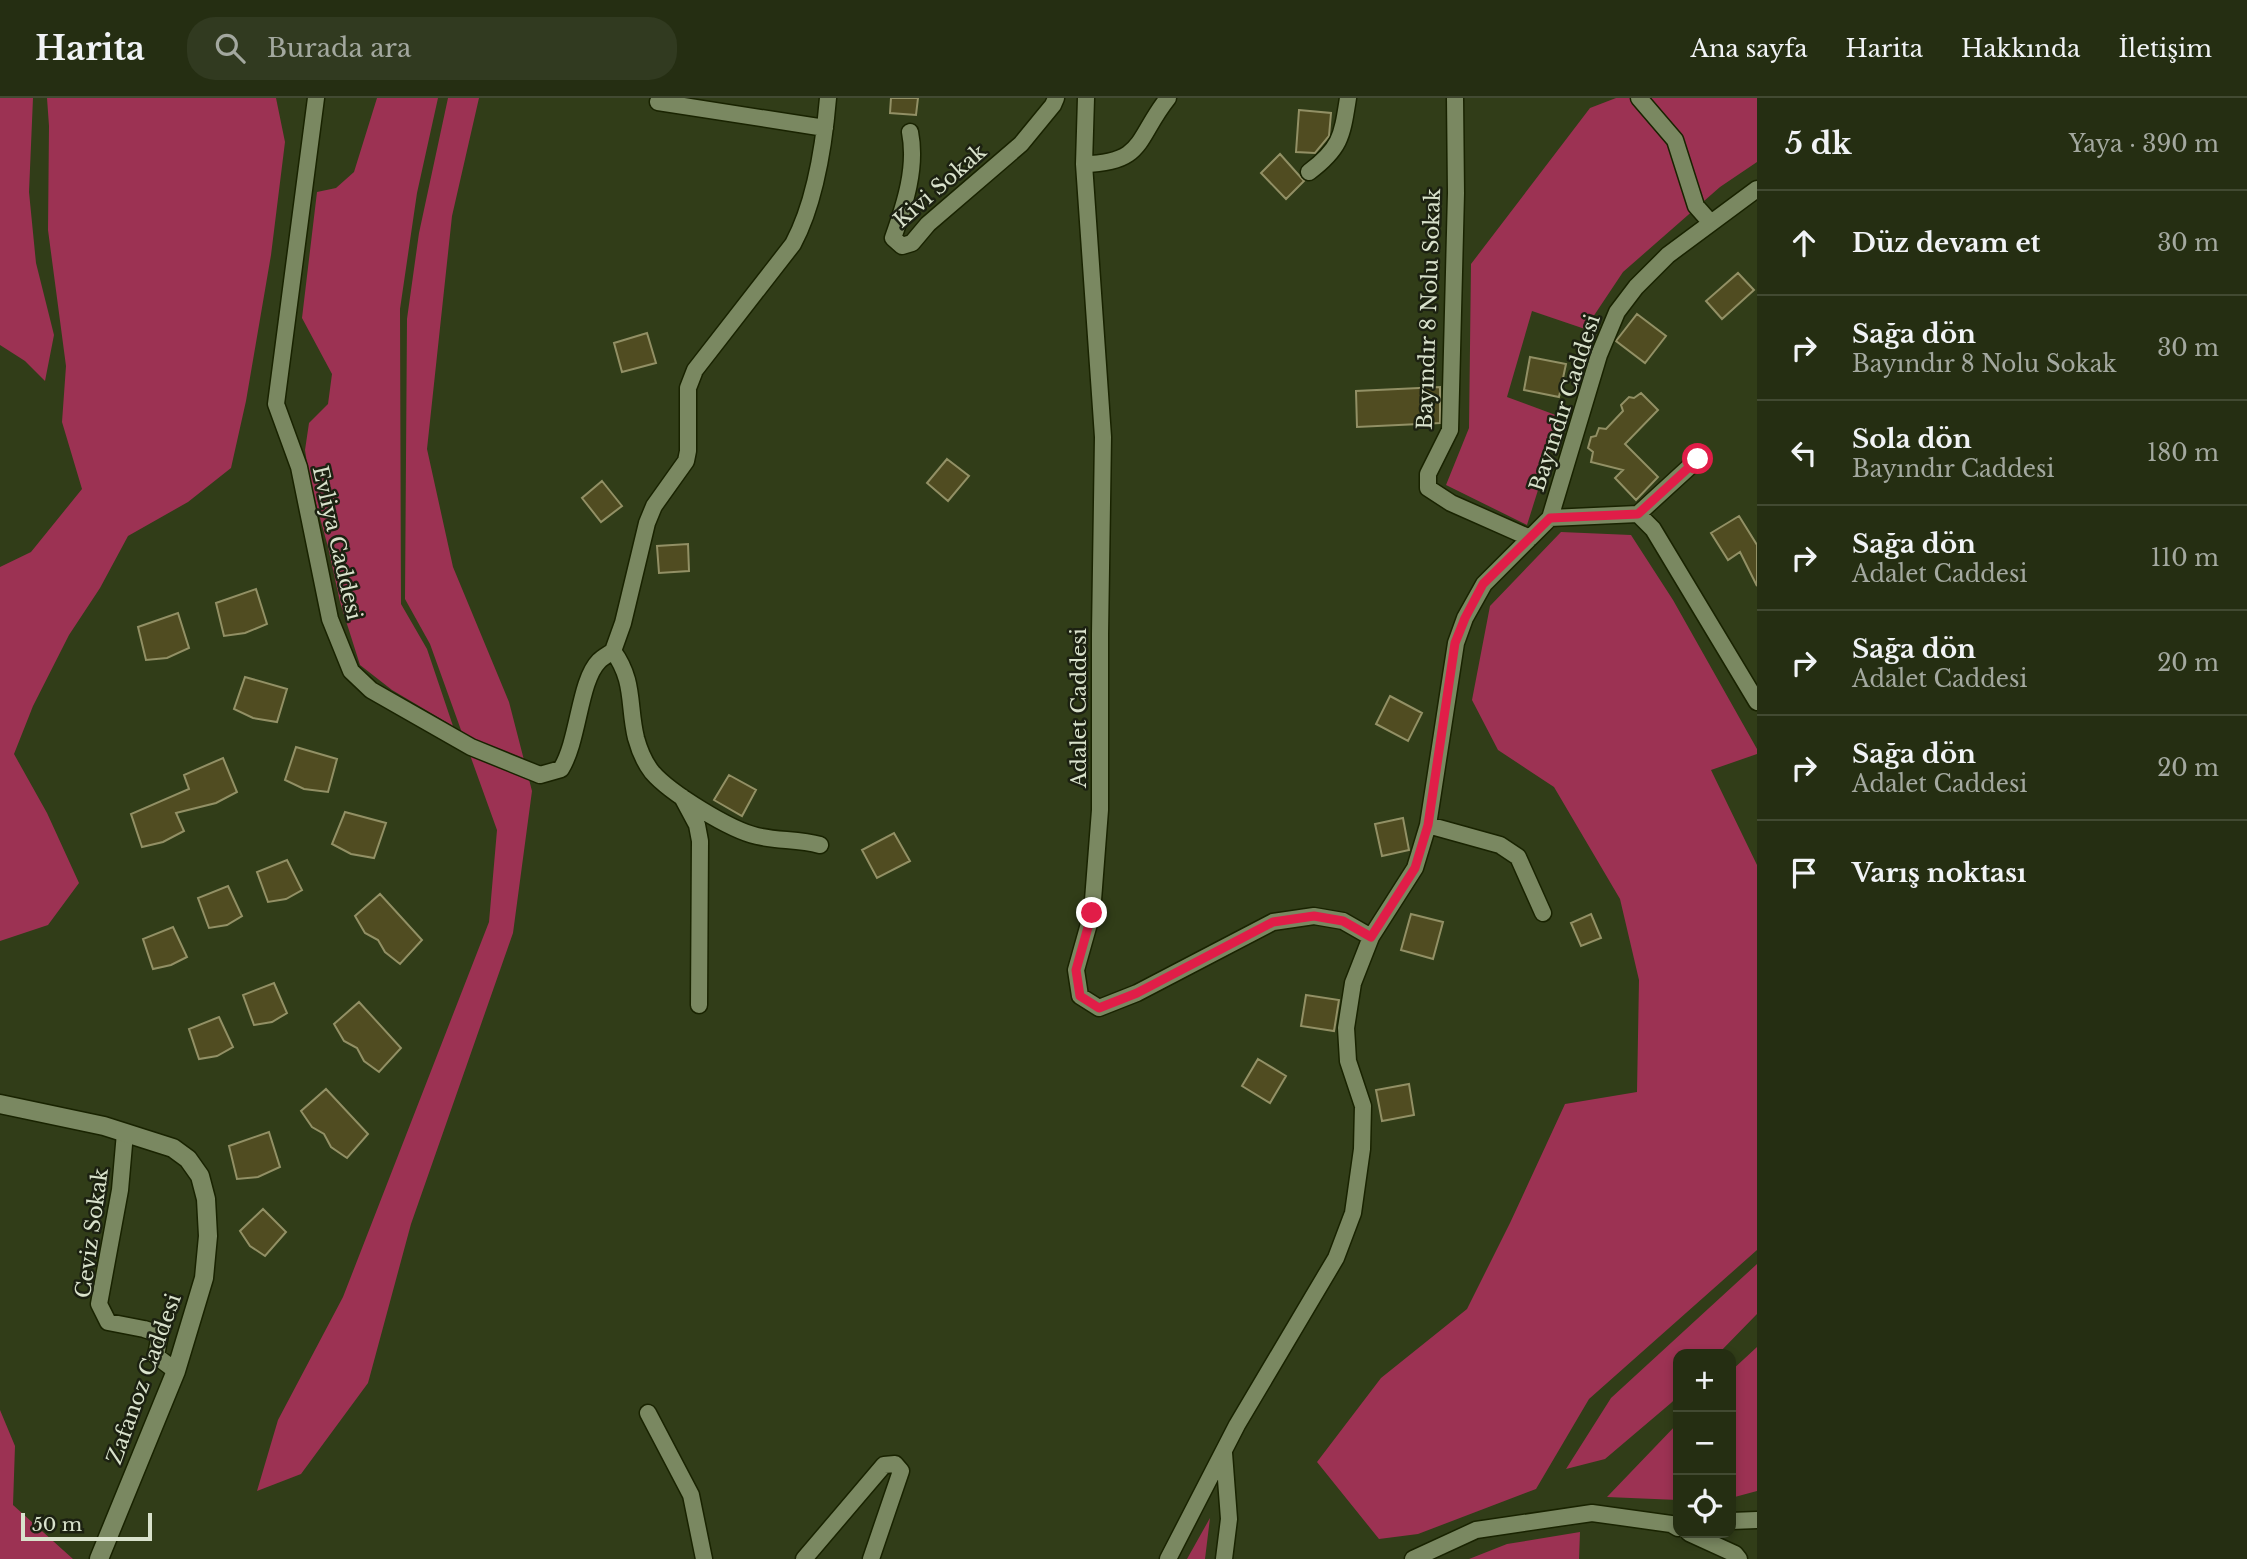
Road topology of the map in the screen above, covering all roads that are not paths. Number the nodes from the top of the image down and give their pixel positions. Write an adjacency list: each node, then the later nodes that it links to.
1 (316, 98): 20 (street, Evliya Caddesi)
2 (828, 98): 10 (street)
3 (1056, 98): 11 (street, Kivi Sokak)
4 (1086, 98): 12 (street, Adalet Caddesi)
5 (1168, 98): 12 (street)
6 (1348, 98): 13 (street)
7 (1455, 98): 19 (street, Bayındır 8 Nolu Sokak)
8 (1639, 98): 15 (street)
9 (658, 102): 10 (street)
10 (825, 128): 20 (street)
11 (910, 131)
12 (1084, 164): 26 (street, Adalet Caddesi)
13 (1309, 172)
14 (1757, 189): 15 (street, Bayındır Caddesi)
15 (1711, 223): 18 (street, Bayındır Caddesi)
16 (1698, 459): 17 (street)
17 (1638, 514): 18 (street); 21 (street)
18 (1550, 518): 19 (street, Bayındır Caddesi)
19 (1530, 538): 23 (street, Bayındır Caddesi)
20 (613, 651): 22 (street)
21 (1757, 702)
22 (681, 795): 24 (street); 27 (street)
23 (1428, 825): 25 (street); 26 (street, Bayındır Caddesi)
24 (820, 845)
25 (1543, 913)
26 (1371, 937): 32 (street, Bayındır Caddesi)
27 (699, 1005)
28 (0, 1104): 29 (street, Zafanoz Caddesi)
29 (125, 1133): 30 (street, Zafanoz Caddesi); 30 (street, Ceviz Sokak)
30 (176, 1371): 37 (street, Zafanoz Caddesi)
31 (648, 1413): 38 (street)
32 (1223, 1451): 41 (street, Bayındır Caddesi); 42 (street)
33 (1757, 1520): 34 (street)
34 (1736, 1521)
35 (1673, 1525): 43 (street)
36 (1700, 1538): 44 (street)
37 (99, 1559)
38 (704, 1559)
39 (804, 1559): 40 (street)
40 (871, 1559)
41 (1168, 1559)
42 (1224, 1559)
43 (1413, 1559)
44 (1740, 1559)

